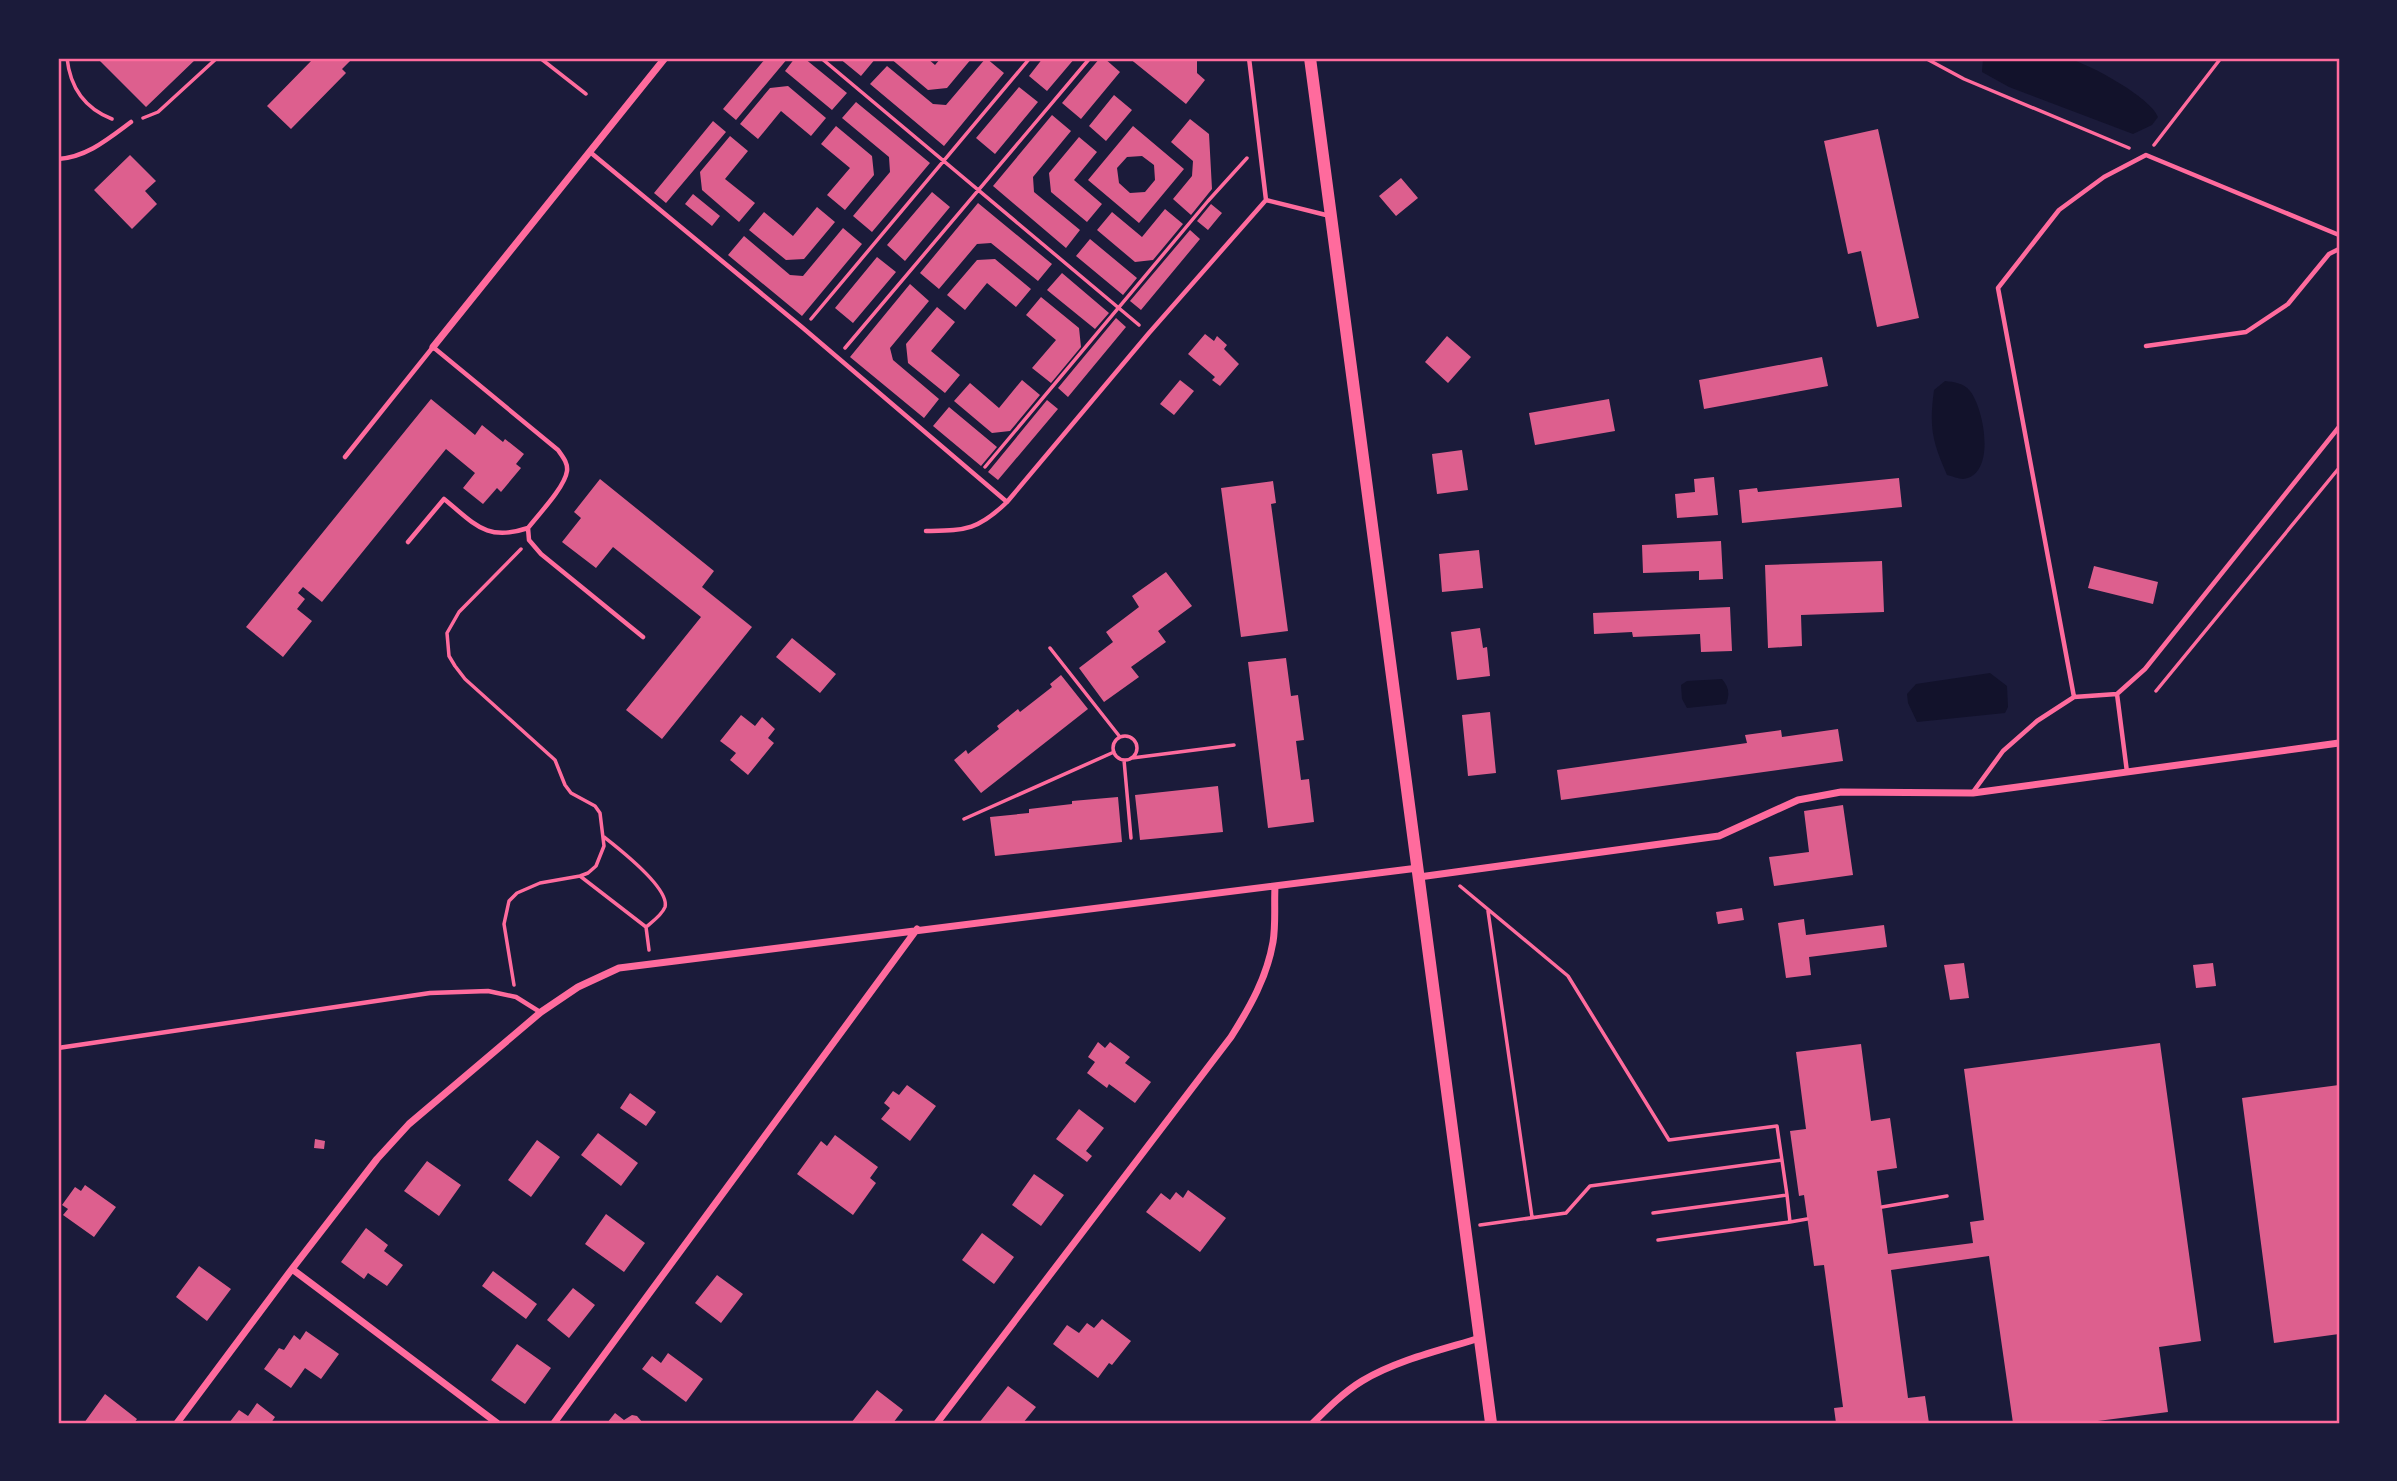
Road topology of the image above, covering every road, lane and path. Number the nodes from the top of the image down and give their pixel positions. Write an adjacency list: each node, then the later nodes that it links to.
1 (67, 58): 13 (path)
2 (217, 58): 13 (path)
3 (540, 58): 12 (path)
4 (666, 58): 15 (street)
5 (821, 58): 18 (path)
6 (1030, 58): 18 (path)
7 (1090, 58): 19 (path)
8 (1249, 58): 14 (lane)
9 (1310, 58): 21 (main road)
10 (1925, 58): 16 (path)
11 (2221, 58): 16 (path)
12 (586, 94)
13 (131, 122): 17 (lane)
14 (1259, 144): 20 (lane); 24 (path)
15 (590, 152): 25 (lane); 28 (street)
16 (2146, 155): 22 (lane); 43 (lane)
17 (58, 159)
18 (944, 161): 19 (path); 25 (path)
19 (978, 190): 24 (path); 29 (path)
20 (1266, 200): 21 (lane); 26 (lane)
21 (1331, 216): 55 (main road)
22 (2339, 235)
23 (2339, 249): 27 (lane)
24 (1119, 308): 26 (path); 33 (path)
25 (803, 328): 29 (lane)
26 (1149, 333): 34 (lane)
27 (2146, 346)
28 (433, 347): 31 (lane); 35 (lane)
29 (837, 358): 33 (lane)
30 (2339, 427): 42 (lane)
31 (345, 457)
32 (2339, 468): 41 (path)
33 (977, 477): 34 (lane)
34 (1007, 502): 36 (lane)
35 (528, 528): 37 (lane); 38 (lane)
36 (926, 531)
37 (529, 540): 39 (lane); 53 (path)
38 (408, 542)
39 (643, 637)
40 (1050, 648): 44 (path)
41 (2156, 691)
42 (2117, 694): 43 (lane); 50 (lane)
43 (2074, 697): 51 (lane)
44 (1120, 737): 47 (path); 48 (path)
45 (2339, 743): 50 (street)
46 (1234, 745): 48 (path)
47 (1114, 752): 49 (path); 52 (path)
48 (1132, 758): 49 (path)
49 (1124, 760): 54 (path)
50 (2127, 772): 51 (street)
51 (1973, 793): 56 (street)
52 (964, 819)
53 (603, 836): 57 (path); 60 (path)
54 (1131, 838)
55 (1419, 872): 56 (street); 58 (street); 74 (main road)
56 (1445, 873): 59 (path)
57 (580, 876): 60 (path); 63 (path)
58 (1275, 887): 61 (street); 81 (street)
59 (1488, 910): 66 (path); 71 (path)
60 (646, 927): 62 (path)
61 (917, 929): 62 (street); 80 (street)
62 (652, 964): 64 (street)
63 (516, 997): 64 (lane); 65 (lane)
64 (541, 1012): 76 (street)
65 (58, 1048)
66 (1782, 1160): 67 (path); 71 (path)
67 (1787, 1195): 70 (path); 73 (path)
68 (1947, 1196): 69 (path)
69 (1882, 1207)
70 (1653, 1213)
71 (1532, 1217): 74 (path)
72 (1807, 1219): 73 (path)
73 (1790, 1222): 75 (path)
74 (1465, 1227): 77 (main road)
75 (1658, 1240)
76 (292, 1269): 78 (street); 79 (street)
77 (1480, 1338): 82 (street); 83 (main road)
78 (177, 1423)
79 (497, 1423)
80 (554, 1423)
81 (937, 1423)
82 (1313, 1423)
83 (1491, 1423)

